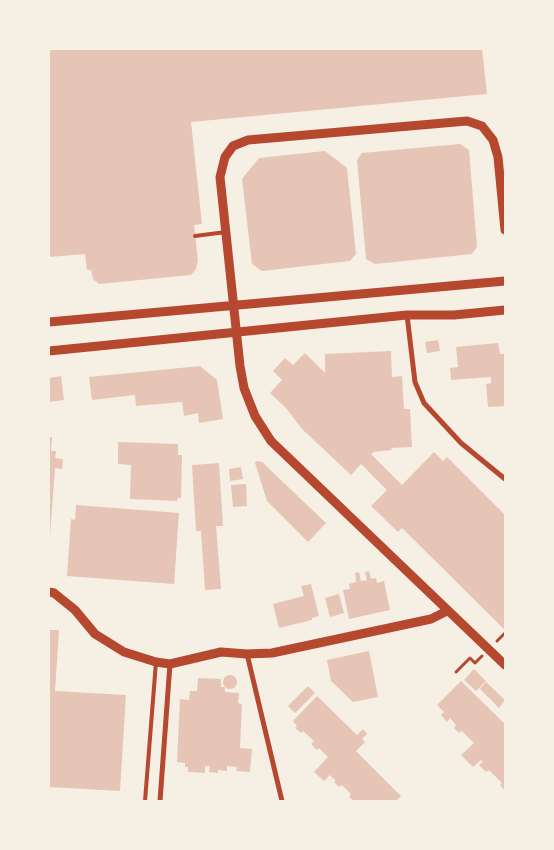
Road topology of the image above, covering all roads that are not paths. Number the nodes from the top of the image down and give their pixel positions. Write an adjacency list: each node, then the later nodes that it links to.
1 (505, 230): 2 (street)
2 (226, 232): 3 (lane); 5 (street)
3 (195, 236)
4 (505, 281): 5 (street)
5 (234, 305): 8 (street); 9 (street)
6 (505, 310): 7 (street)
7 (407, 315): 9 (street); 11 (street)
8 (49, 322)
9 (236, 332): 10 (street); 13 (street)
10 (49, 351)
11 (505, 479)
12 (49, 592): 15 (street)
13 (448, 611): 14 (street); 17 (street)
14 (247, 654): 16 (street); 20 (street)
15 (156, 662): 16 (street); 18 (lane)
16 (170, 664): 19 (street)
17 (505, 665)
18 (145, 801)
19 (160, 801)
20 (282, 801)

